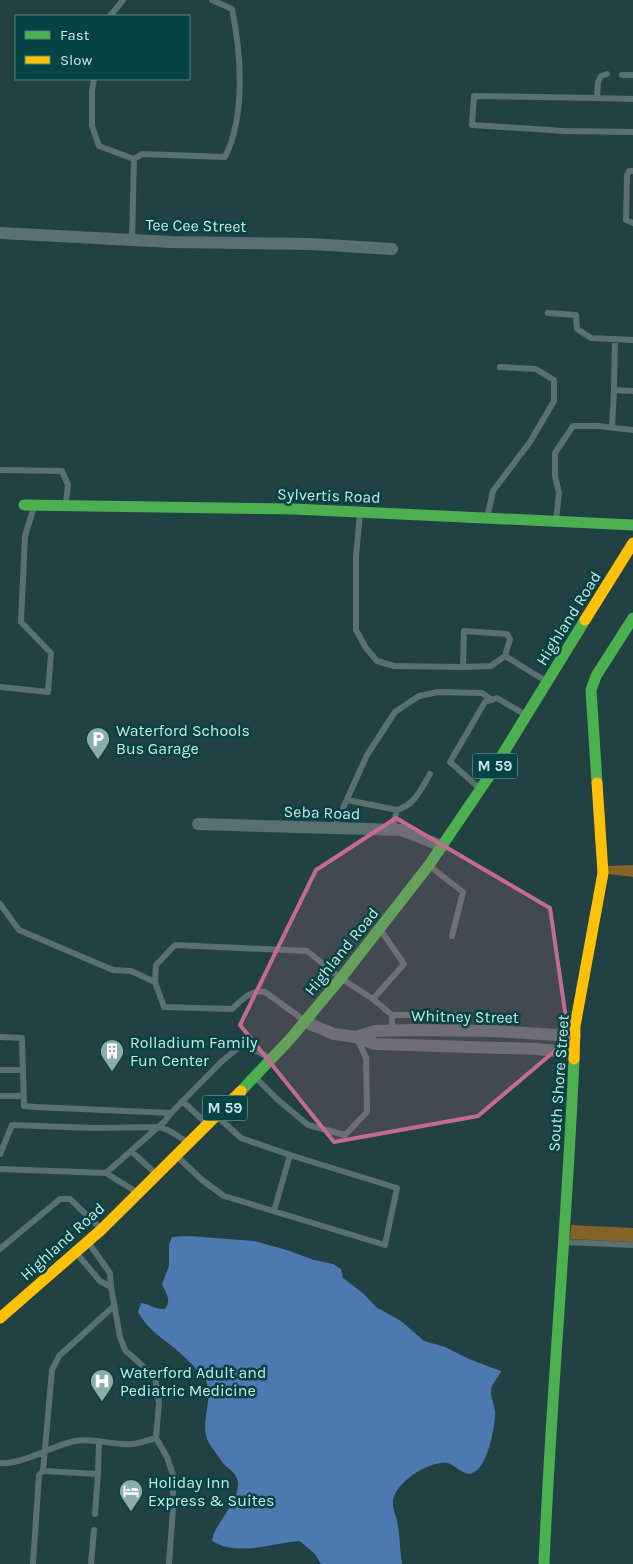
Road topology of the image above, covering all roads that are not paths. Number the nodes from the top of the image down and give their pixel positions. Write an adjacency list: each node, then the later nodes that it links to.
1 (123, 0): 3 (lane)
2 (212, 0): 11 (lane)
3 (111, 15)
4 (607, 74): 8 (lane)
5 (622, 75): 6 (lane)
6 (633, 75)
7 (94, 80): 11 (lane)
8 (597, 98): 9 (lane); 10 (lane)
9 (633, 100)
10 (633, 132)
11 (134, 158): 15 (lane)
12 (633, 172): 13 (lane)
13 (633, 223)
14 (0, 233): 15 (street, Tee Cee Street)
15 (132, 240): 16 (street, Tee Cee Street)
16 (392, 249)
17 (548, 313): 18 (lane)
18 (615, 339): 19 (lane); 21 (lane)
19 (633, 340)
20 (500, 367): 29 (lane)
21 (614, 390): 22 (lane); 23 (lane)
22 (633, 391)
23 (612, 427): 24 (lane); 30 (lane)
24 (633, 430)
25 (0, 470): 27 (lane)
26 (30, 505): 27 (main road, Sylvertis Road); 37 (lane)
27 (66, 505): 28 (main road, Sylvertis Road)
28 (360, 512): 29 (main road, Sylvertis Road); 35 (lane)
29 (486, 520): 30 (main road, Sylvertis Road)
30 (556, 522): 31 (main road, Sylvertis Road)
31 (633, 525)
32 (633, 543): 36 (main road, Highland Road / M 59)
33 (633, 618): 60 (main road, South Shore Street)
34 (505, 656): 35 (lane); 35 (lane); 36 (lane)
35 (463, 668)
36 (548, 682): 39 (main road, Highland Road / M 59)
37 (0, 687)
38 (492, 700): 39 (lane); 41 (lane); 42 (lane)
39 (527, 716): 41 (main road, Highland Road / M 59)
40 (430, 774): 43 (lane)
41 (480, 789): 47 (main road, Highland Road / M 59)
42 (347, 800): 43 (lane); 45 (lane)
43 (397, 810): 46 (lane)
44 (198, 824): 45 (street, Seba Road)
45 (334, 828): 46 (street, Seba Road)
46 (392, 830): 47 (street, Seba Road)
47 (442, 846): 48 (main road, Highland Road / M 59)
48 (429, 865): 50 (main road, Highland Road / M 59); 51 (lane)
49 (0, 904): 53 (lane)
50 (380, 929): 52 (main road, Highland Road / M 59); 54 (lane)
51 (452, 936)
52 (341, 978): 53 (lane); 54 (lane); 56 (main road, Highland Road / M 59)
53 (155, 982): 56 (lane)
54 (373, 999): 55 (lane)
55 (392, 1015): 57 (lane); 58 (lane)
56 (305, 1022): 62 (street, Whitney Street); 66 (main road, Highland Road / M 59)
57 (463, 1030): 58 (street, Whitney Street); 59 (street, Whitney Street); 63 (street)
58 (392, 1031): 62 (street, Whitney Street)
59 (518, 1032): 60 (street, Whitney Street); 64 (street)
60 (575, 1036): 65 (main road, South Shore Street)
61 (0, 1037): 68 (lane)
62 (356, 1037): 63 (street, Whitney Street); 69 (lane)
63 (464, 1047): 64 (street, Whitney Street)
64 (517, 1048): 65 (street, Whitney Street)
65 (574, 1053): 89 (main road, South Shore Street)
66 (272, 1058): 69 (main road, Highland Road / M 59); 72 (lane)
67 (0, 1070): 68 (lane)
68 (23, 1070): 71 (lane)
69 (254, 1077): 74 (main road, Highland Road / M 59)
70 (0, 1096): 71 (lane)
71 (23, 1096): 73 (lane)
72 (182, 1101): 73 (lane); 75 (lane)
73 (171, 1113): 76 (lane)
74 (216, 1116): 75 (main road, Highland Road / M 59); 81 (lane)
75 (208, 1125): 77 (main road, Highland Road / M 59)
76 (158, 1127): 77 (lane); 78 (lane); 79 (lane)
77 (189, 1143): 80 (main road, Highland Road / M 59)
78 (130, 1151): 83 (lane); 84 (lane)
79 (0, 1154)
80 (176, 1155): 84 (main road, Highland Road / M 59); 86 (lane)
81 (290, 1155): 86 (lane); 86 (lane)
82 (0, 1169): 83 (lane)
83 (106, 1173): 85 (lane)
84 (157, 1175): 85 (main road, Highland Road / M 59)
85 (138, 1193): 87 (main road, Highland Road / M 59)
86 (274, 1211)
87 (101, 1230): 88 (main road, Highland Road / M 59); 91 (lane)
88 (87, 1242): 92 (main road, Highland Road / M 59); 93 (lane)
89 (564, 1242): 90 (lane); 107 (main road, South Shore Street)
90 (633, 1245)
91 (0, 1248)
92 (75, 1252): 93 (lane); 95 (main road, Highland Road / M 59)
93 (111, 1287): 94 (lane)
94 (114, 1306): 96 (lane); 98 (lane)
95 (0, 1318)
96 (156, 1438): 97 (lane); 106 (lane)
97 (100, 1441): 98 (lane); 101 (lane)
98 (44, 1453): 99 (lane); 100 (lane)
99 (1, 1465)
100 (43, 1471): 101 (lane); 104 (lane)
101 (98, 1474): 102 (lane)
102 (95, 1514)
103 (94, 1530): 105 (lane)
104 (33, 1564)
105 (91, 1564)
106 (169, 1564)
107 (544, 1564)

